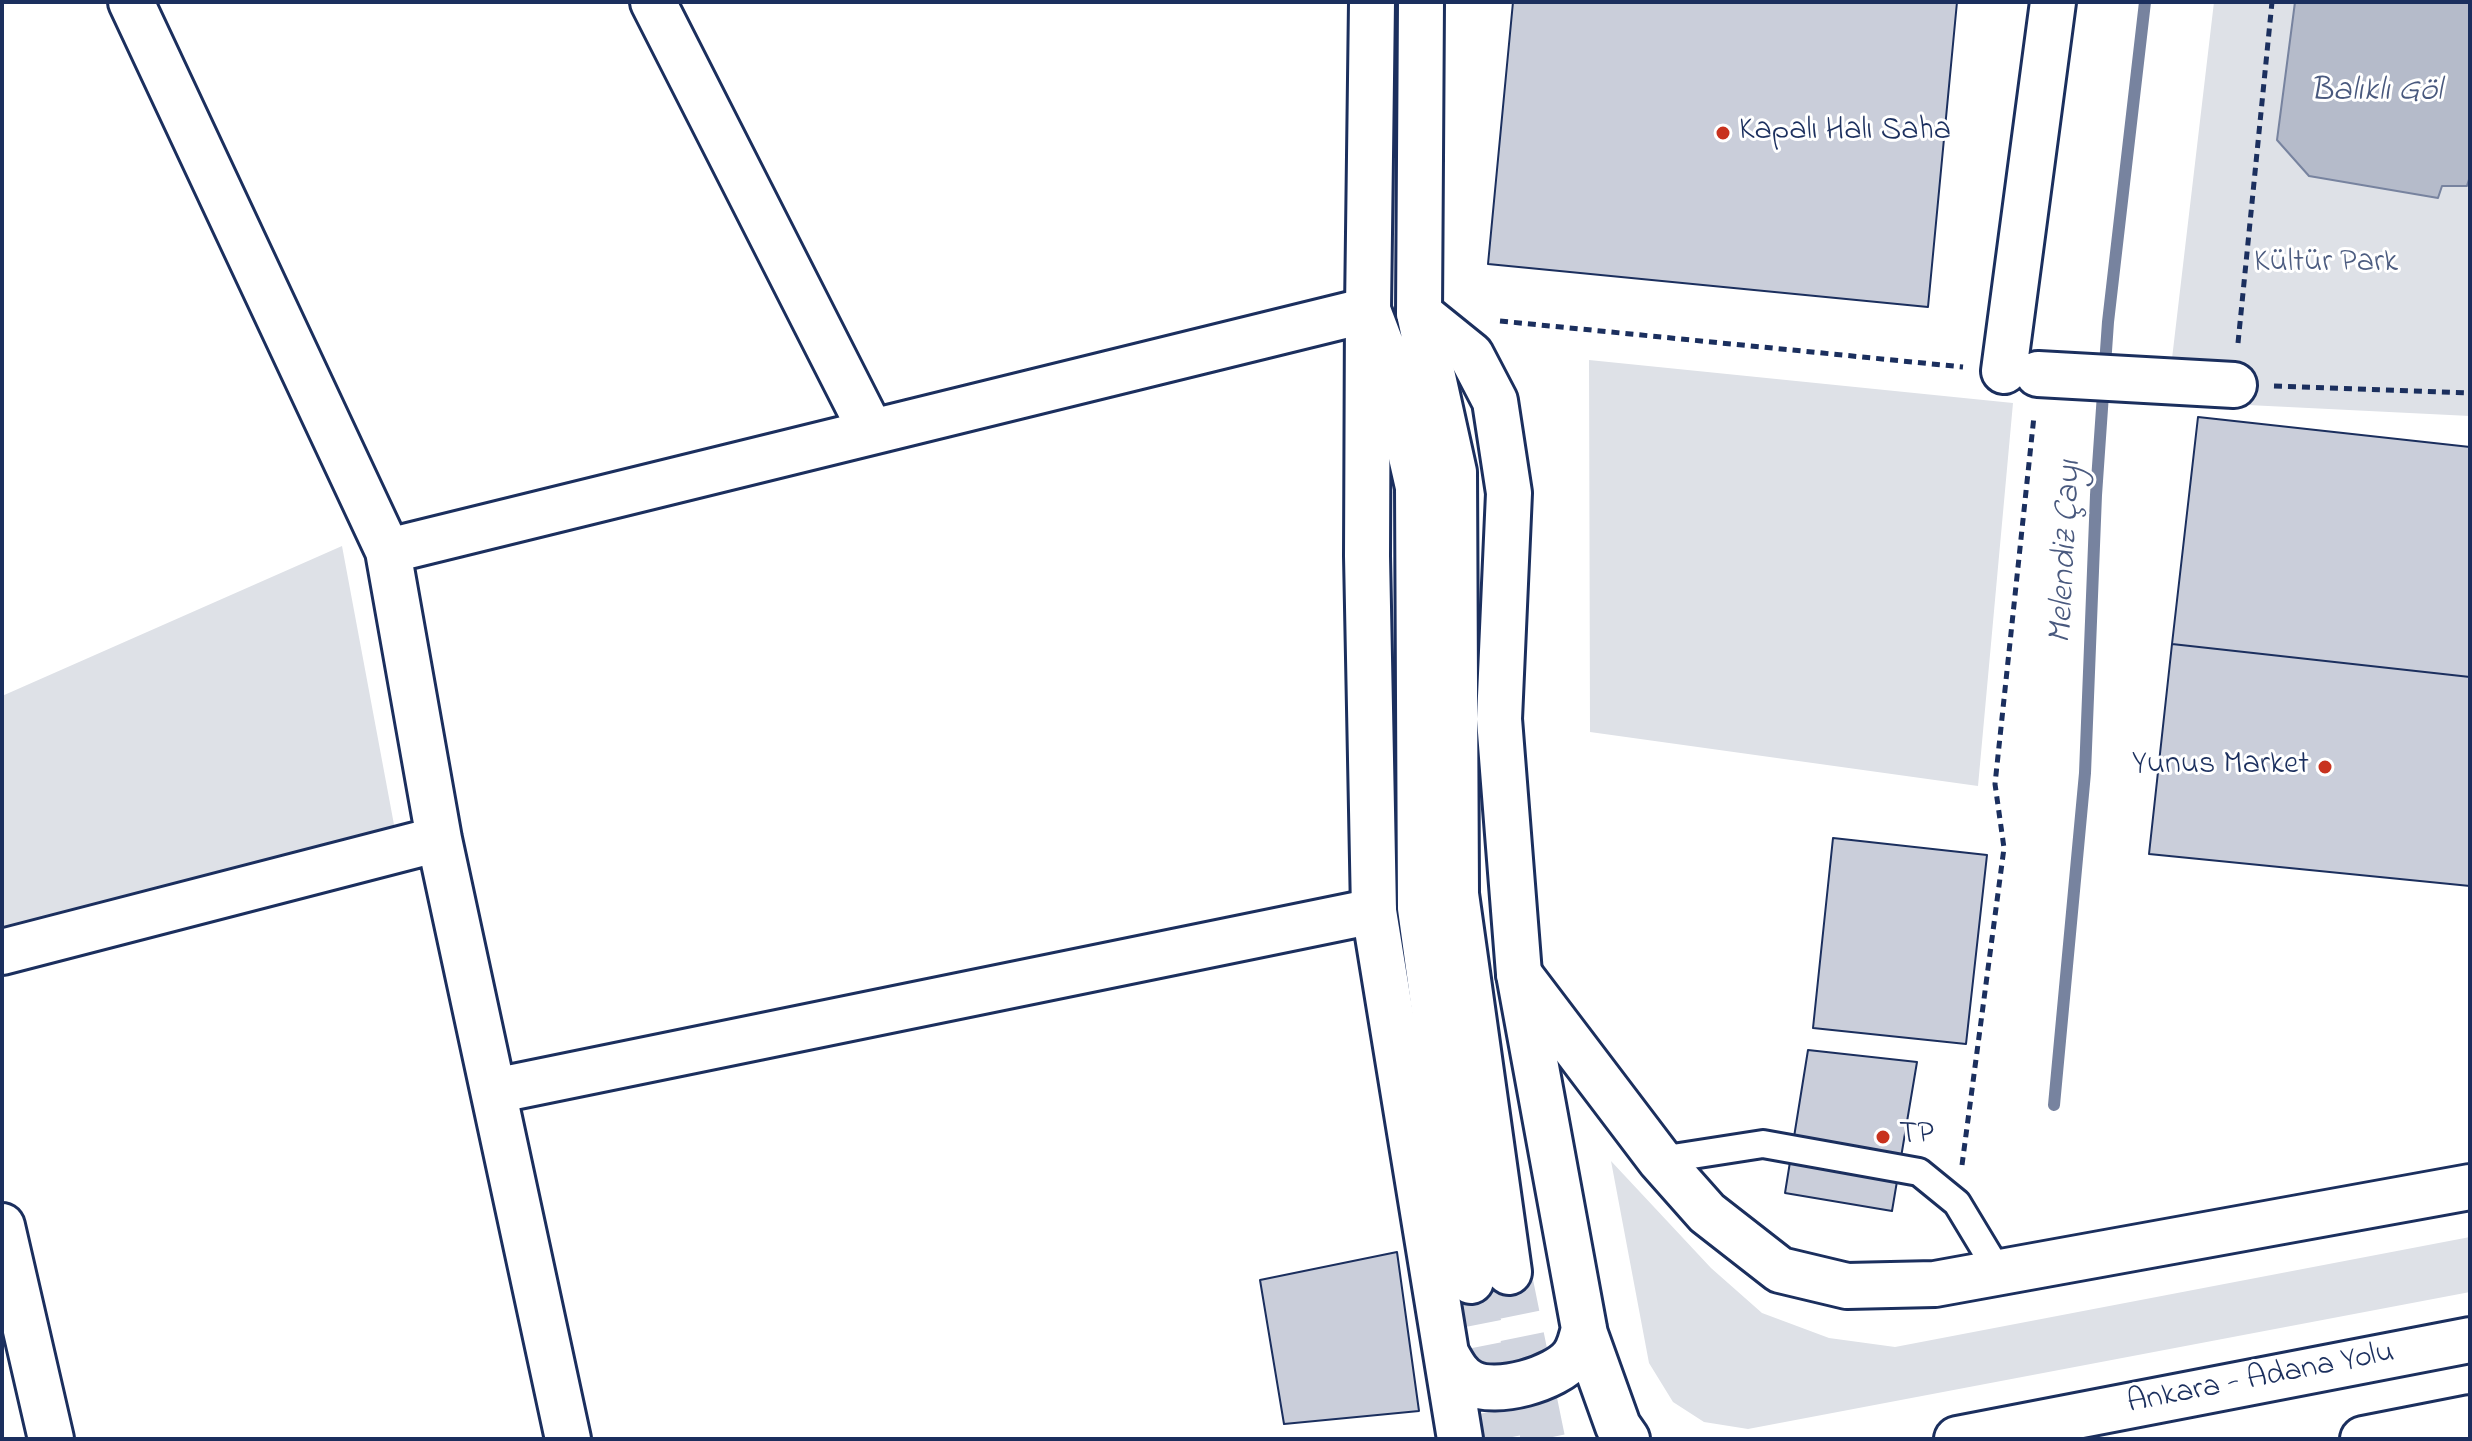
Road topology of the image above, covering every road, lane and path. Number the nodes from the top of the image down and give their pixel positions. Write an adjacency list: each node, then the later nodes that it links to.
1 (131, 2): 14 (main road)
2 (653, 2): 13 (main road)
3 (1372, 2): 7 (main road)
4 (1421, 2): 8 (main road)
5 (2053, 2): 10 (main road)
6 (2272, 2): 11 (path)
7 (1368, 310): 8 (main road); 13 (main road); 16 (main road)
8 (1419, 313): 18 (main road)
9 (1494, 320): 10 (path)
10 (2021, 372): 11 (main road); 22 (path)
11 (2234, 385): 12 (path)
12 (2470, 393)
13 (871, 431): 14 (main road)
14 (388, 551): 15 (main road)
15 (439, 839): 17 (main road); 19 (main road)
16 (1374, 911): 19 (main road); 27 (main road)
17 (2, 952)
18 (1519, 974): 20 (main road); 25 (main road)
19 (494, 1091): 30 (main road)
20 (1660, 1160): 22 (lane); 24 (main road)
21 (2470, 1187): 24 (main road)
22 (1957, 1203): 24 (lane)
23 (2, 1226): 29 (main road)
24 (1998, 1271)
25 (1584, 1328): 27 (main road); 32 (main road)
26 (2470, 1340): 33 (main road, Ankara - Adana Yolu)
27 (1447, 1355): 31 (main road)
28 (2470, 1418): 34 (main road)
29 (51, 1439)
30 (568, 1439)
31 (1460, 1439)
32 (1627, 1439)
33 (1957, 1439)
34 (2363, 1439)

